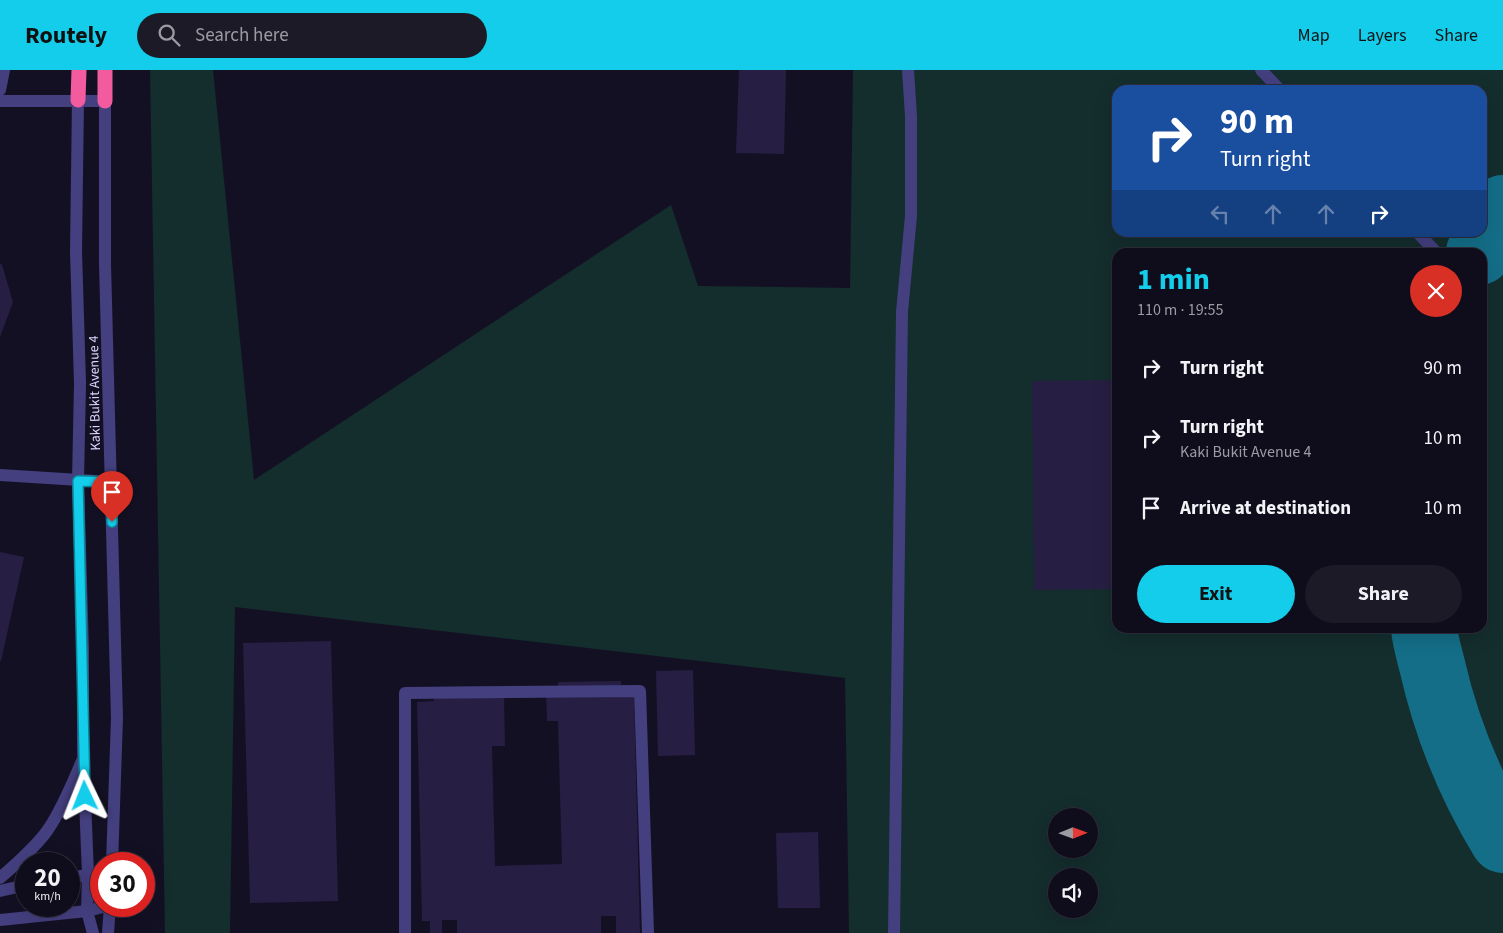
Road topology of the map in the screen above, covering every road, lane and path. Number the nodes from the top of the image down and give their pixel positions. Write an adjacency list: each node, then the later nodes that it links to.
1 (4, 70): 7 (street)
2 (79, 70): 8 (highway)
3 (105, 70): 10 (highway)
4 (908, 70): 31 (street)
5 (1261, 70): 6 (street)
6 (1275, 85)
7 (0, 90)
8 (78, 100): 9 (street); 10 (street); 14 (street, Kaki Bukit Avenue 4)
9 (0, 101)
10 (105, 101): 15 (street, Kaki Bukit Avenue 4)
11 (1422, 237): 12 (street)
12 (1432, 248)
13 (0, 475): 14 (street)
14 (78, 481): 15 (street); 16 (street, Kaki Bukit Avenue 4)
15 (111, 482): 17 (street, Kaki Bukit Avenue 4)
16 (84, 757): 18 (street, Kaki Bukit Avenue 4); 20 (street, Kaki Bukit Avenue 4)
17 (112, 852)
18 (88, 874): 19 (street); 24 (street, Kaki Bukit Avenue 4)
19 (80, 876)
20 (0, 878)
21 (15, 888): 22 (street)
22 (0, 891)
23 (90, 910): 24 (street)
24 (87, 911): 26 (street); 27 (street, Kaki Bukit Avenue 4)
25 (109, 917): 28 (street)
26 (0, 920)
27 (93, 933)
28 (108, 933)
29 (405, 933): 30 (street)
30 (648, 933)
31 (894, 933)

